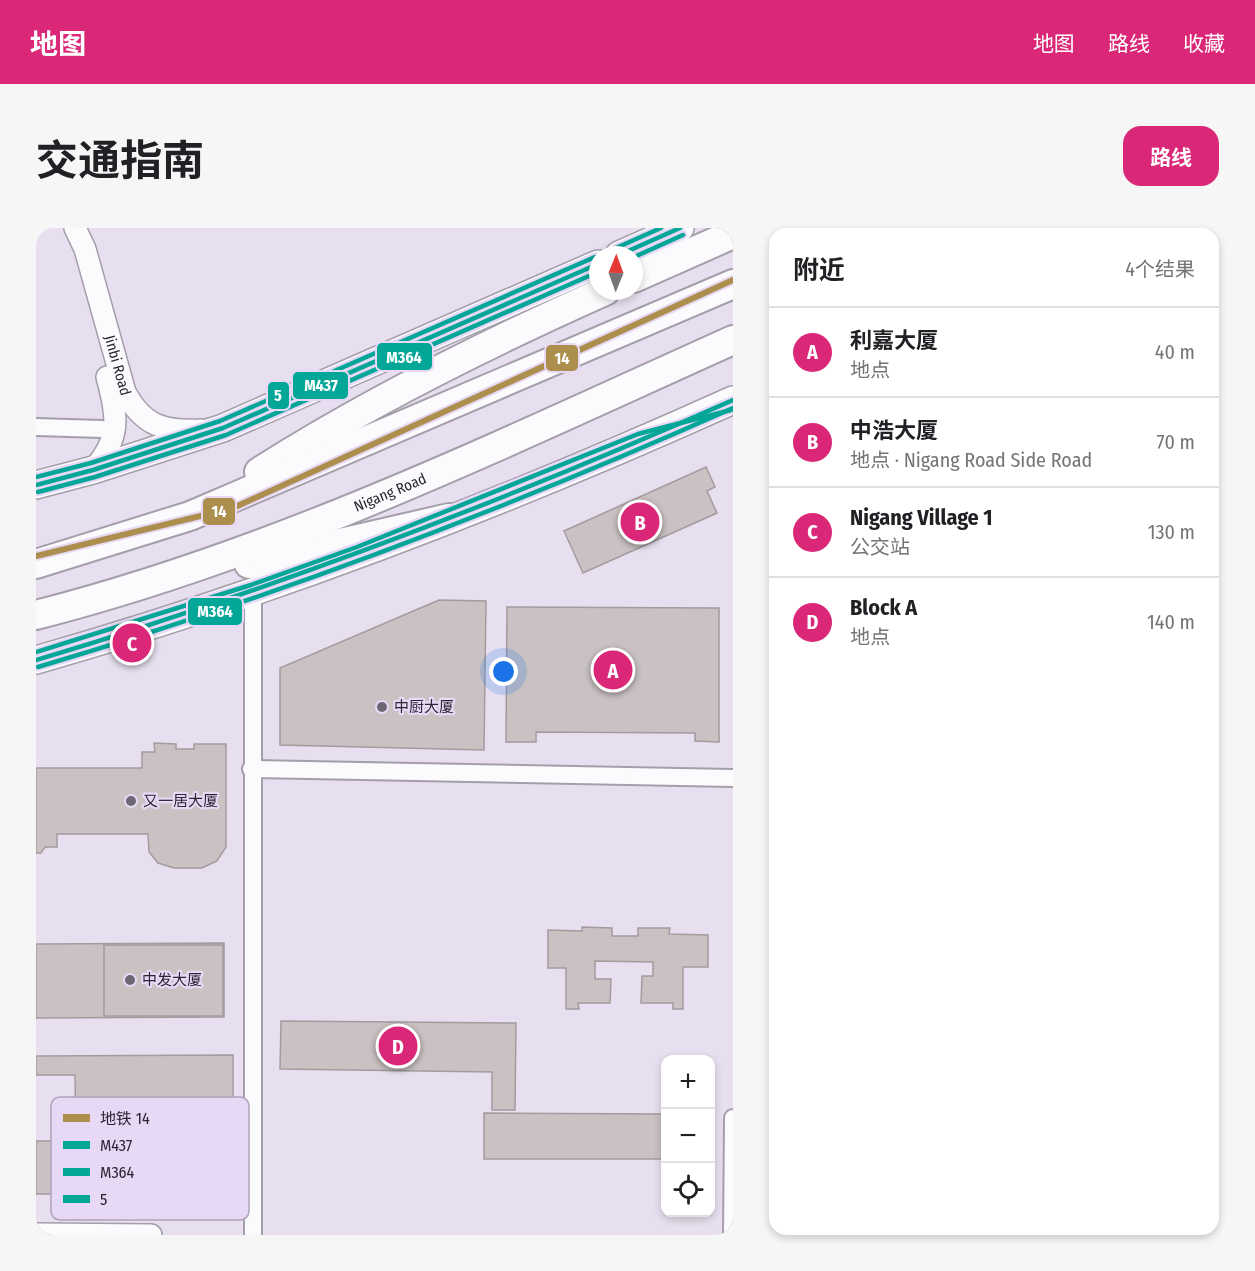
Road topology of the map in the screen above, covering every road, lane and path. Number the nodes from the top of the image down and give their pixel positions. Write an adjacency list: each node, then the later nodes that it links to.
1 (62, 228): 17 (street, Jinbi Road)
2 (75, 228): 14 (street, Jinbi Road)
3 (669, 230): 5 (main road)
4 (733, 234): 7 (highway)
5 (637, 246)
6 (589, 268): 14 (main road)
7 (643, 274)
8 (733, 285): 19 (highway)
9 (589, 298): 19 (highway)
10 (733, 340): 22 (highway, Nigang Road)
11 (733, 400): 16 (main road)
12 (733, 417): 16 (main road)
13 (36, 427): 15 (street)
14 (223, 428): 17 (main road)
15 (102, 429)
16 (641, 441): 20 (main road)
17 (93, 470): 18 (main road)
18 (36, 485)
19 (190, 516): 21 (highway)
20 (449, 518): 22 (highway); 23 (main road)
21 (36, 564)
22 (173, 574): 24 (highway, Nigang Road)
23 (253, 592): 25 (main road); 26 (street)
24 (36, 615)
25 (36, 660)
26 (251, 769): 27 (street); 31 (street)
27 (733, 778)
28 (733, 1118): 32 (street)
29 (36, 1234): 30 (street)
30 (151, 1235)
31 (253, 1235)
32 (732, 1235)

